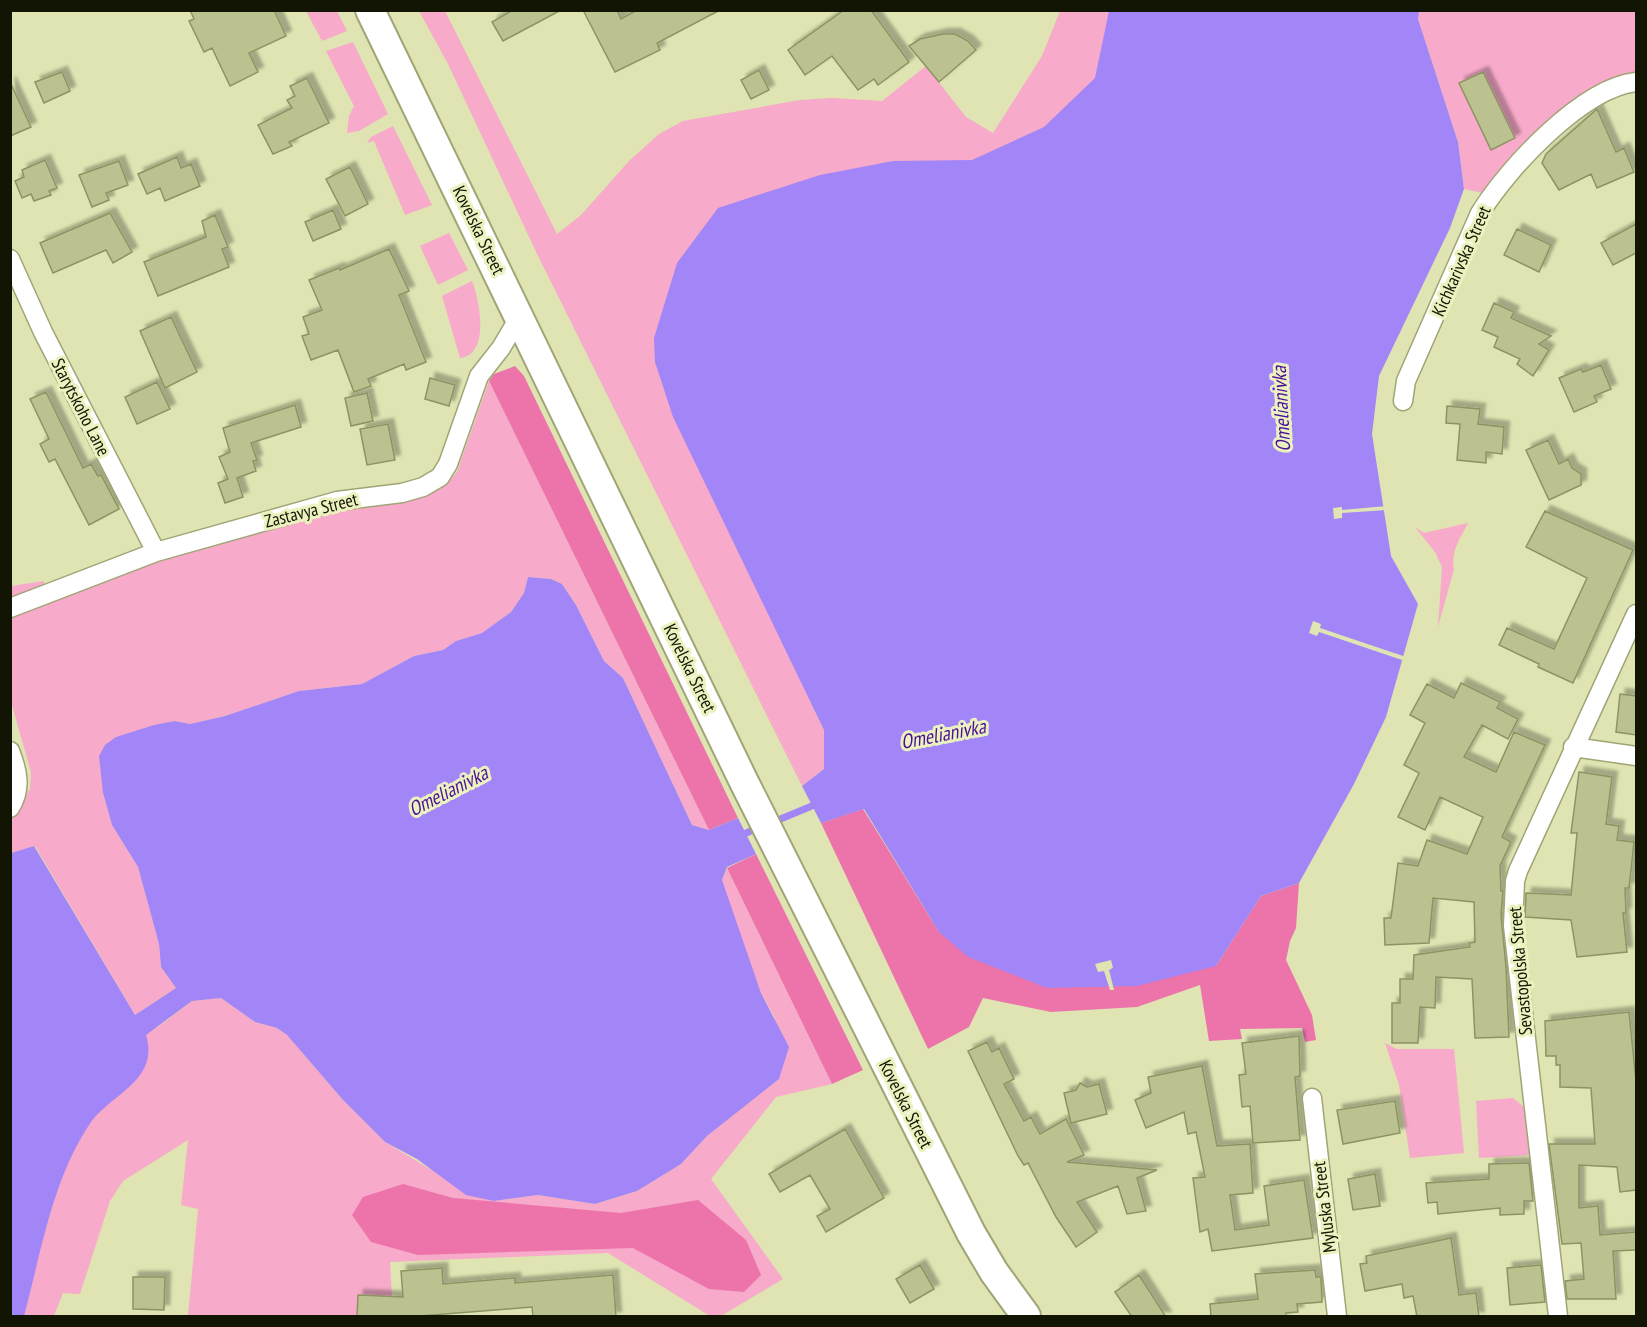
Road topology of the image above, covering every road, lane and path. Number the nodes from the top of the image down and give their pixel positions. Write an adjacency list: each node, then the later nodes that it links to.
1 (370, 10): 4 (main road, Kovelska Street)
2 (1636, 82): 5 (street, Kichkarivska Street)
3 (10, 259): 6 (street, Starytskoho Lane)
4 (520, 316): 6 (street, Zastavya Street); 14 (main road, Kovelska Street)
5 (1403, 401)
6 (156, 552): 7 (street, Zastavya Street)
7 (10, 608)
8 (1636, 614): 9 (street, Sevastopolska Street)
9 (1573, 747): 11 (street); 16 (street, Sevastopolska Street)
10 (10, 751): 12 (street)
11 (1636, 756)
12 (10, 808)
13 (1312, 1098): 15 (street, Myluska Street)
14 (1026, 1317)
15 (1337, 1317)
16 (1558, 1317)

